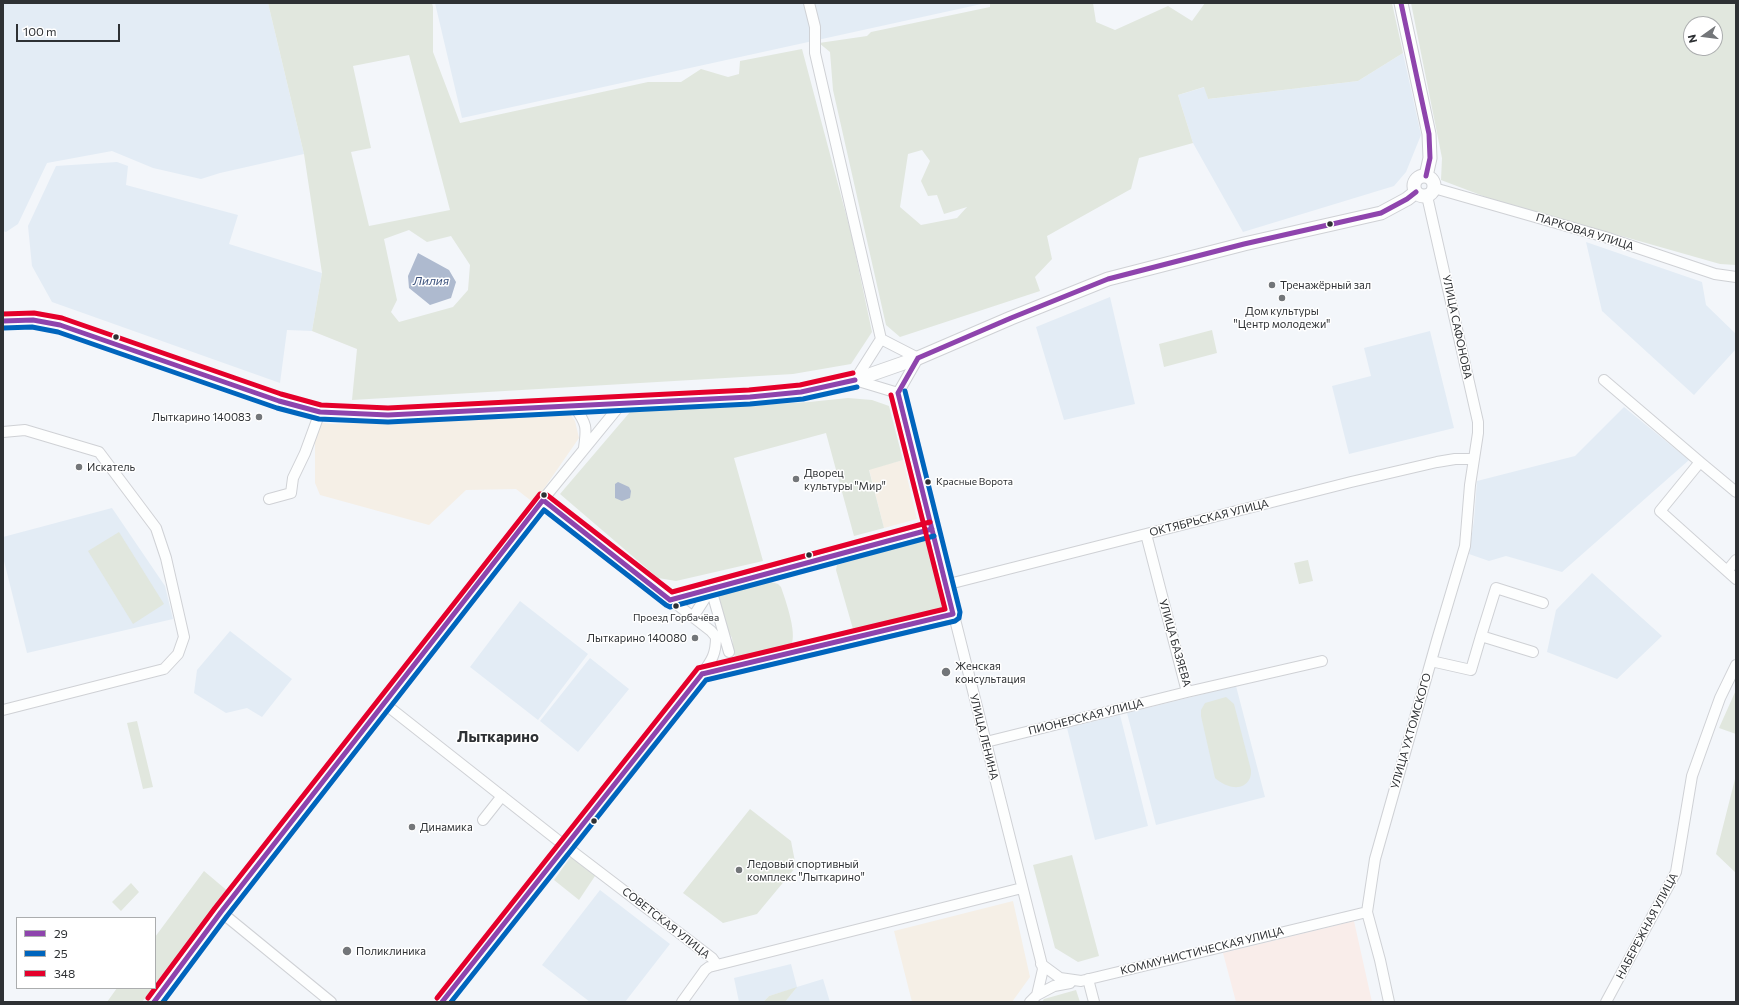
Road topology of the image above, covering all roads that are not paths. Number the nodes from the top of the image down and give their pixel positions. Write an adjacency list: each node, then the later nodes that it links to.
1 (809, 3): 7 (street)
2 (1401, 3): 3 (main road)
3 (1426, 176): 4 (main road); 4 (main road)
4 (1425, 192): 5 (street, ПАРКОВАЯ УЛИЦА); 8 (main road); 17 (street, УЛИЦА САФОНОВА)
5 (1736, 277)
6 (3, 322): 14 (main road)
7 (881, 339): 8 (street); 9 (street)
8 (918, 358): 9 (main road); 11 (street)
9 (855, 380): 11 (street); 12 (main road)
10 (1604, 380): 18 (street)
11 (898, 393): 22 (street, УЛИЦА ЛЕНИНА)
12 (621, 404): 13 (main road); 16 (street)
13 (574, 406): 14 (main road); 16 (street)
14 (320, 412): 20 (street)
15 (3, 432): 44 (street)
16 (584, 449): 21 (street)
17 (1473, 459): 23 (street, ОКТЯБРЬСКАЯ УЛИЦА); 38 (street, УЛИЦА УХТОМСКОГО)
18 (1700, 462): 19 (street); 25 (street)
19 (1736, 492)
20 (269, 499)
21 (543, 500): 29 (street); 43 (street)
22 (932, 529): 27 (street, УЛИЦА ЛЕНИНА); 28 (street)
23 (1146, 534): 27 (street, ОКТЯБРЬСКАЯ УЛИЦА); 42 (street, УЛИЦА БАЗЯЕВА)
24 (1736, 560): 25 (street)
25 (1727, 571): 26 (street)
26 (1736, 579)
27 (945, 585): 31 (street, УЛИЦА ЛЕНИНА)
28 (711, 589): 29 (street); 32 (street); 35 (street)
29 (670, 600): 32 (street)
30 (1543, 603): 34 (street)
31 (952, 614): 39 (street); 45 (street, УЛИЦА ЛЕНИНА)
32 (693, 618): 33 (street)
33 (713, 634): 35 (street); 41 (street)
34 (1481, 636): 36 (street); 38 (street)
35 (729, 652): 39 (street)
36 (1533, 652)
37 (1322, 661): 42 (street, УЛИЦА БАЗЯЕВА)
38 (1431, 661): 51 (street, УЛИЦА УХТОМСКОГО)
39 (740, 665): 41 (street)
40 (1736, 665): 62 (street, НАБЕРЕЖНАЯ УЛИЦА)
41 (702, 674): 48 (street)
42 (1187, 692): 45 (street, ПИОНЕРСКАЯ УЛИЦА)
43 (385, 704): 46 (street, СОВЕТСКАЯ УЛИЦА); 50 (street)
44 (3, 710)
45 (986, 742): 49 (street, УЛИЦА ЛЕНИНА)
46 (502, 796): 47 (street); 48 (street, СОВЕТСКАЯ УЛИЦА)
47 (483, 820)
48 (565, 846): 53 (street, СОВЕТСКАЯ УЛИЦА); 58 (street)
49 (1022, 888): 52 (street, УЛИЦА ЛЕНИНА); 53 (street, СОВЕТСКАЯ УЛИЦА)
50 (221, 912): 56 (street); 57 (street)
51 (1367, 912): 54 (street, КОММУНИСТИЧЕСКАЯ УЛИЦА); 61 (street, УЛИЦА УХТОМСКОГО)
52 (1041, 964): 54 (street, КОММУНИСТИЧЕСКАЯ УЛИЦА); 55 (street, УЛИЦА ЛЕНИНА)
53 (717, 965): 59 (street)
54 (1084, 980): 55 (street); 60 (street)
55 (1033, 998)
56 (154, 1002)
57 (332, 1002)
58 (442, 1002)
59 (682, 1002)
60 (1094, 1002)
61 (1389, 1002)
62 (1606, 1002)

